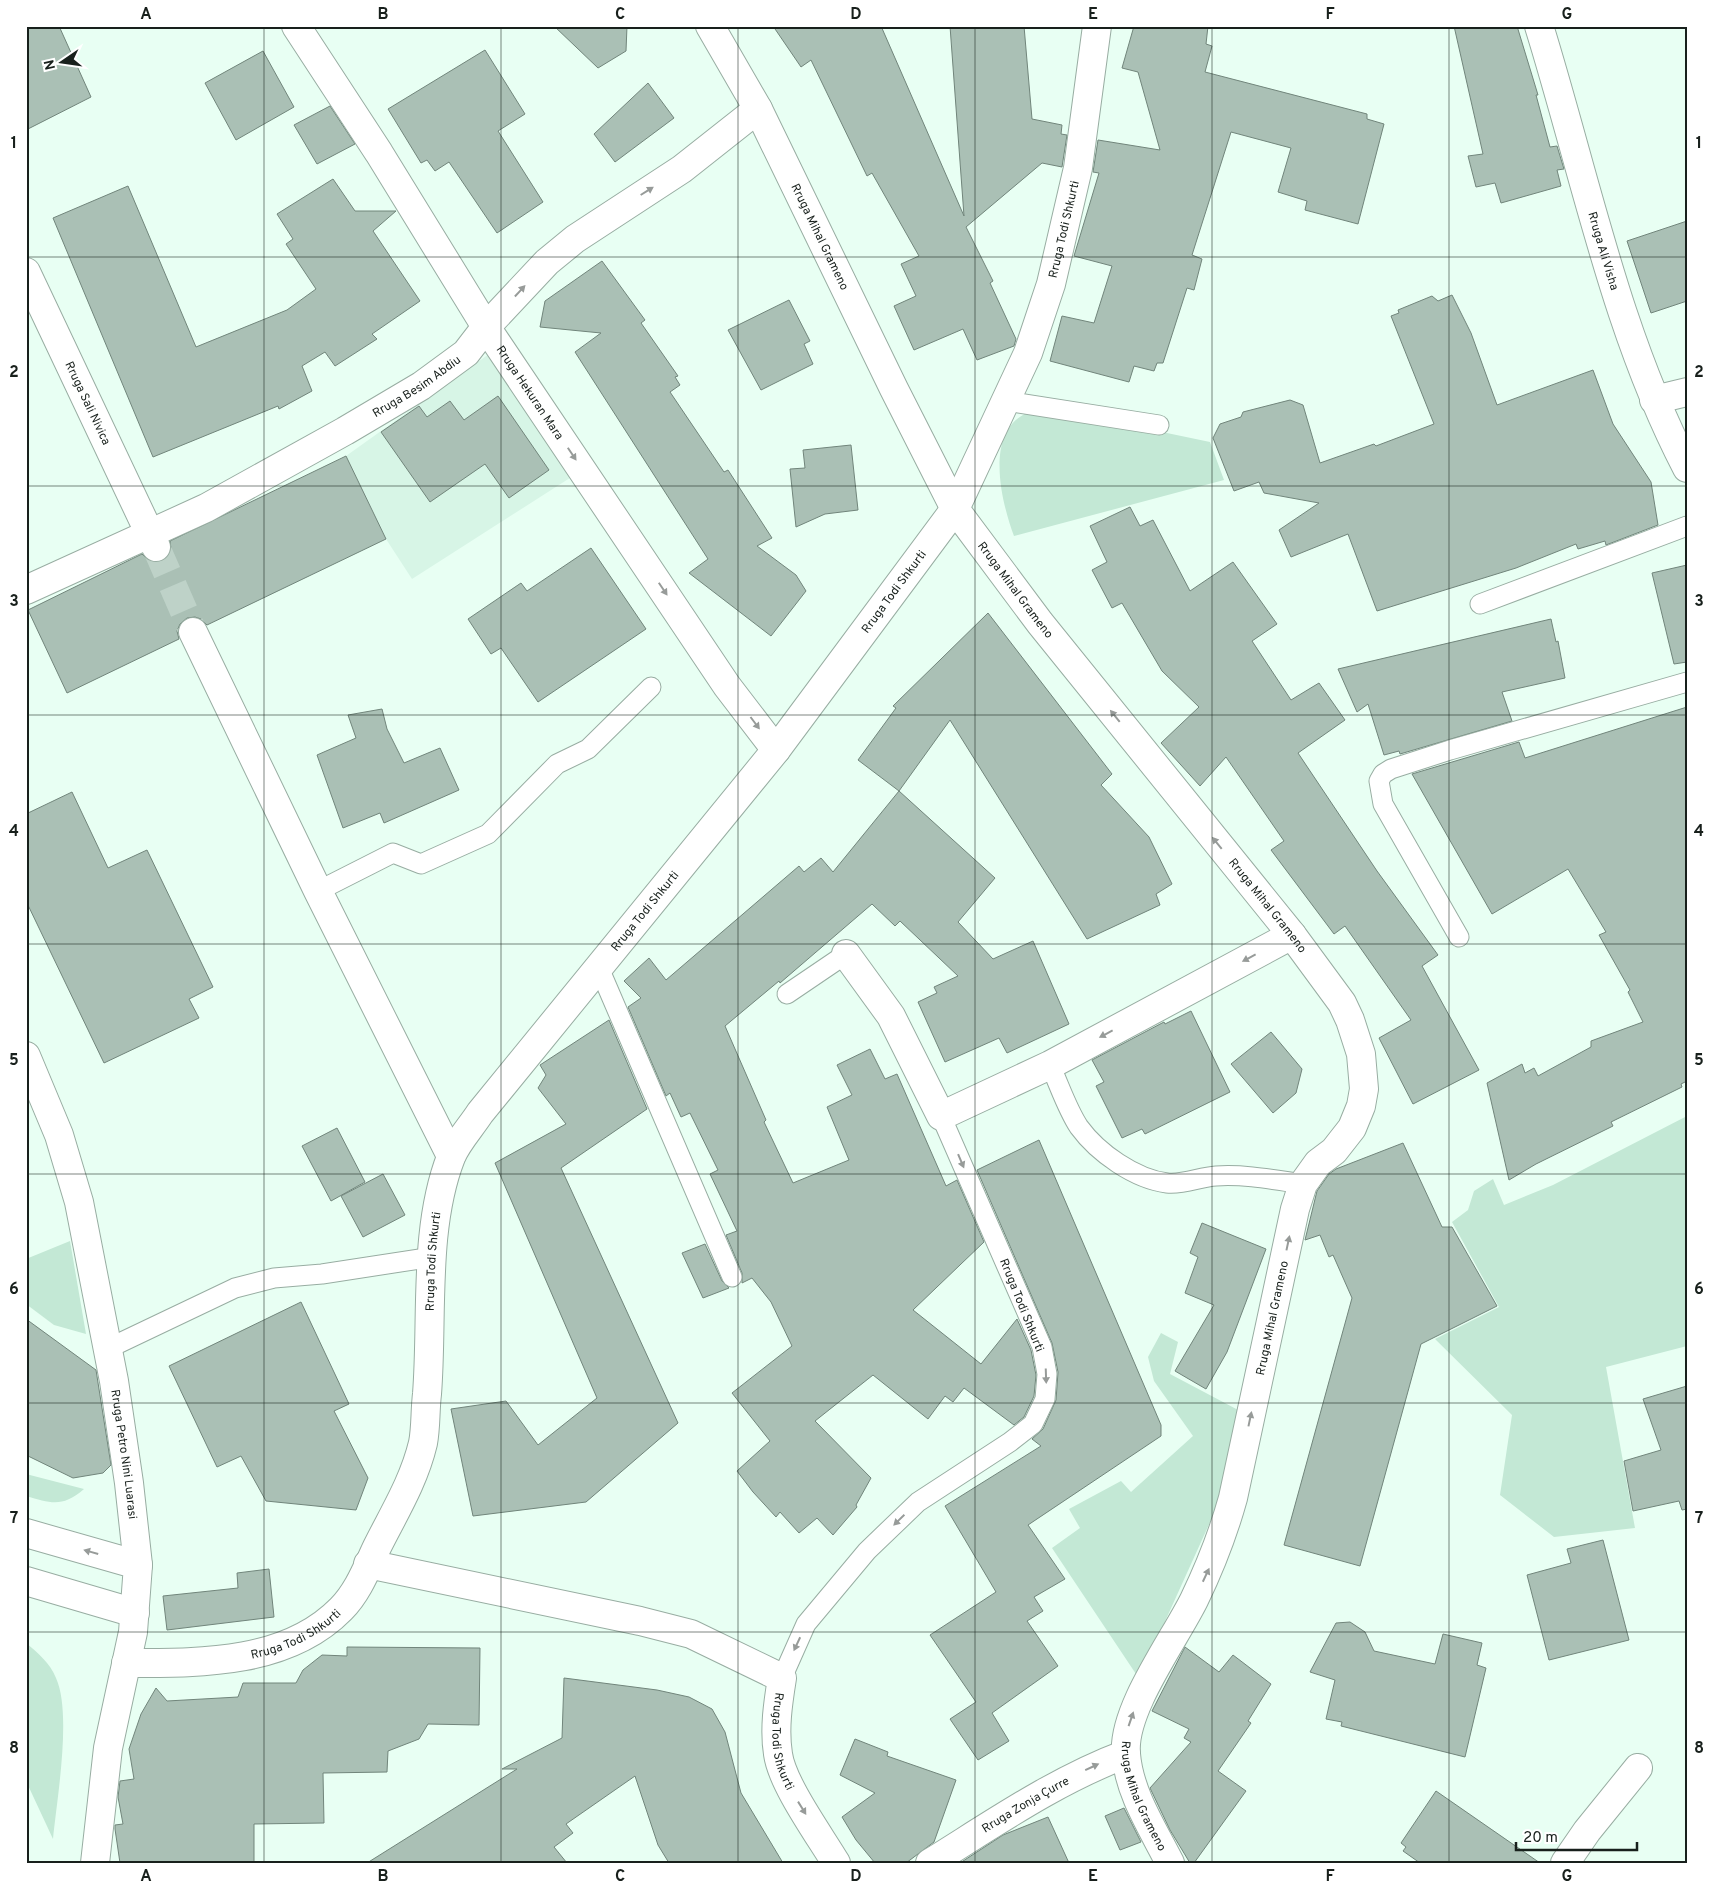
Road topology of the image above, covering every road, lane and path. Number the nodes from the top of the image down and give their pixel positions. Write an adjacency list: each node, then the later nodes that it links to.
1 (296, 26): 7 (street, Rruga Hekuran Mara)
2 (710, 26): 5 (street, Rruga Mihal Grameno)
3 (1097, 26): 10 (street, Rruga Todi Shkurti)
4 (1539, 26): 9 (street, Rruga Ali Visha)
5 (758, 109): 7 (street, Rruga Besim Abdiu, one-way to 5); 13 (street, Rruga Mihal Grameno)
6 (26, 272): 15 (street, Rruga Sali Nivica)
7 (486, 327): 15 (street, Rruga Besim Abdiu); 21 (street, Rruga Hekuran Mara, one-way to 21)
8 (1687, 392): 9 (street)
9 (1654, 400): 12 (street, Rruga Ali Visha)
10 (1006, 401): 11 (lane); 13 (street, Rruga Todi Shkurti)
11 (1159, 425)
12 (1687, 468)
13 (955, 509): 21 (street, Rruga Todi Shkurti); 23 (street, Rruga Mihal Grameno, one-way to 13)
14 (1687, 526): 17 (lane)
15 (153, 541): 16 (street, Rruga Besim Abdiu)
16 (26, 590)
17 (1480, 604)
18 (193, 632): 22 (street)
19 (1687, 682): 24 (lane)
20 (651, 687): 22 (lane)
21 (776, 750): 26 (street, Rruga Todi Shkurti)
22 (318, 891): 31 (street)
23 (1292, 935): 29 (street, one-way to 29); 32 (street, Rruga Mihal Grameno)
24 (1459, 937)
25 (846, 954): 27 (lane); 30 (street)
26 (599, 968): 31 (street, Rruga Todi Shkurti); 34 (lane)
27 (787, 994)
28 (26, 1056): 35 (street, Rruga Petro Nini Luarasi)
29 (1050, 1065): 30 (street); 32 (lane)
30 (941, 1116): 42 (lane, Rruga Todi Shkurti, one-way to 42)
31 (451, 1156): 33 (street, Rruga Todi Shkurti)
32 (1303, 1184): 43 (street, Rruga Mihal Grameno, one-way to 32)
33 (433, 1257): 35 (lane); 37 (street, Rruga Todi Shkurti)
34 (732, 1277)
35 (107, 1349): 38 (street, Rruga Petro Nini Luarasi)
36 (26, 1533): 38 (street, one-way to 36)
37 (368, 1564): 41 (street, Rruga Todi Shkurti); 42 (street)
38 (138, 1565): 40 (street, Rruga Petro Nini Luarasi)
39 (26, 1581): 40 (street)
40 (135, 1613): 41 (street, Rruga Petro Nini Luarasi)
41 (126, 1663): 45 (street, Rruga Petro Nini Luarasi)
42 (782, 1678): 46 (street, Rruga Todi Shkurti, one-way to 46)
43 (1126, 1754): 47 (street, Rruga Zonja Çurre, one-way to 43); 48 (street, Rruga Mihal Grameno)
44 (1638, 1768): 49 (street)
45 (95, 1863)
46 (836, 1863)
47 (930, 1863)
48 (1170, 1863)
49 (1565, 1863)

